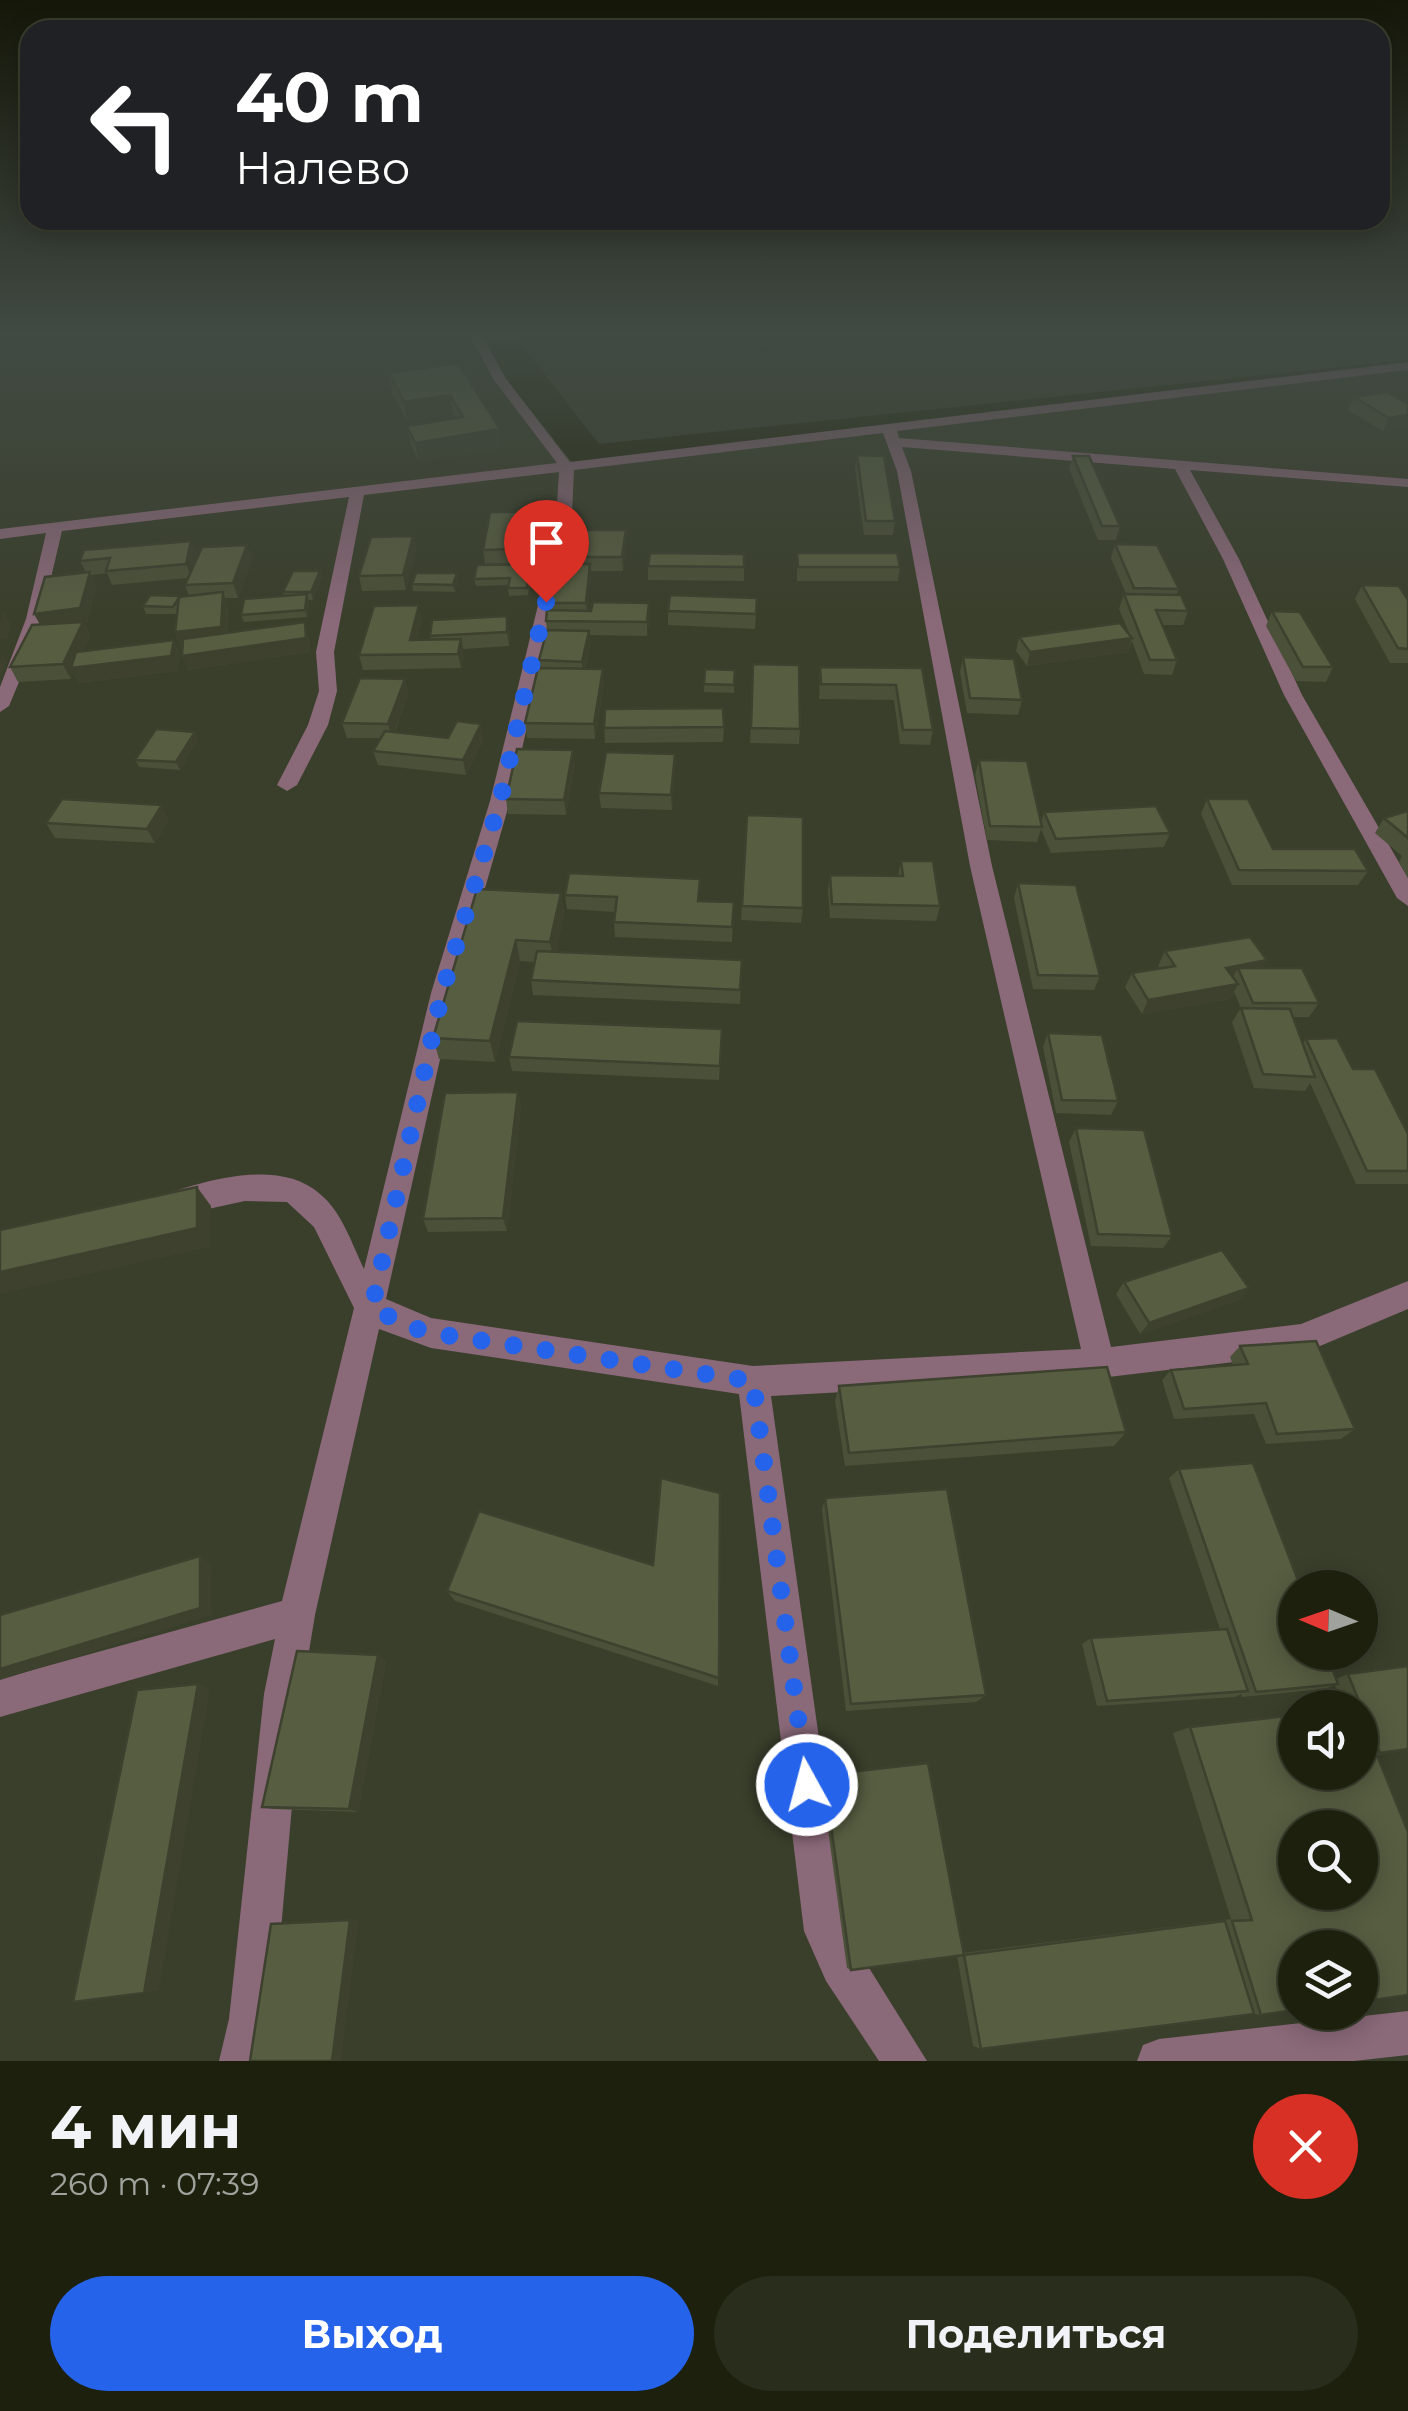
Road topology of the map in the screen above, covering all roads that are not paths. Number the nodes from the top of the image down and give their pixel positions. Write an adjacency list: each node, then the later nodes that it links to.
1 (537, 428): 5 (street)
2 (935, 428): 3 (street)
3 (891, 434): 4 (street); 5 (street); 16 (street)
4 (1180, 464): 6 (street); 12 (street)
5 (566, 467): 7 (street); 15 (street)
6 (1408, 483)
7 (358, 489): 8 (street); 11 (street)
8 (55, 528): 9 (street); 10 (street)
9 (0, 534)
10 (0, 706)
11 (287, 785)
12 (1408, 898)
13 (144, 1211): 15 (street)
14 (1408, 1296): 16 (street)
15 (372, 1307): 17 (street); 18 (street)
16 (1100, 1363): 17 (street)
17 (753, 1381): 22 (street)
18 (296, 1615): 19 (street); 21 (street)
19 (0, 1698)
20 (1408, 2033): 23 (street)
21 (241, 2061)
22 (905, 2061)
23 (1159, 2061)

